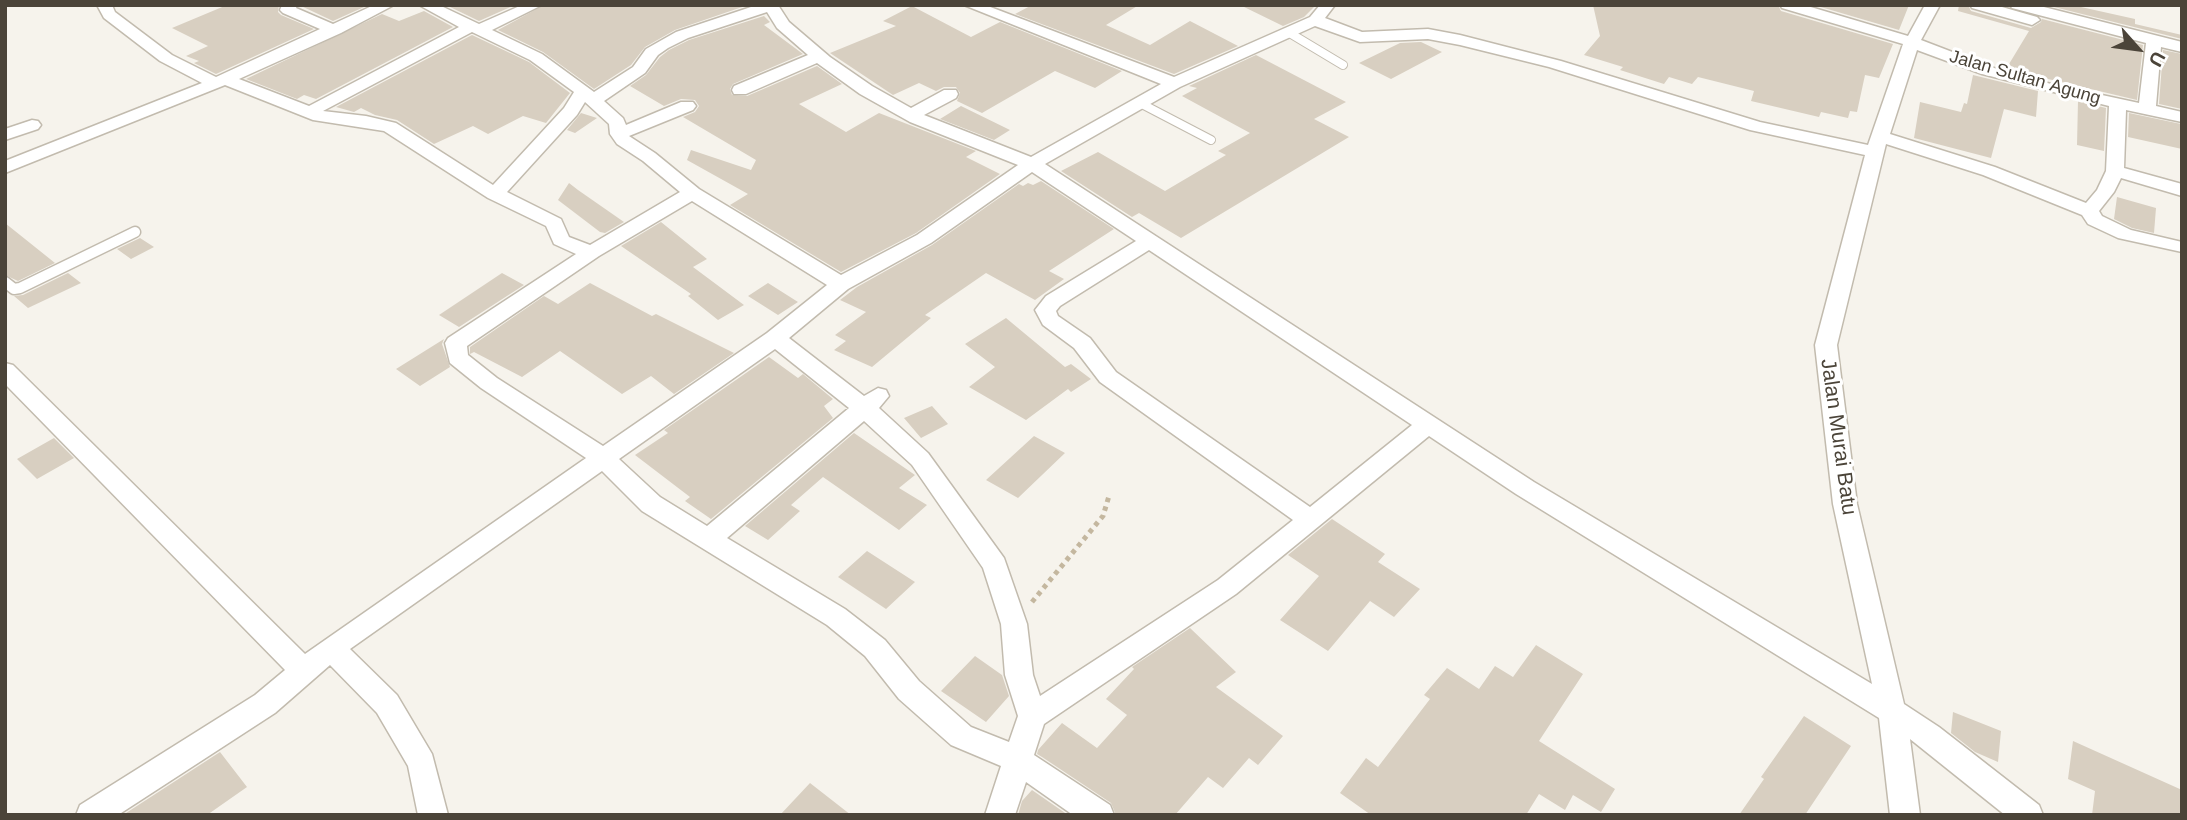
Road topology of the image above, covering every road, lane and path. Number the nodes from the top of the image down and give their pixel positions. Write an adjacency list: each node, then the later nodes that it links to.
1 (104, 5): 25 (street)
2 (290, 5): 17 (street)
3 (387, 5): 17 (street)
4 (426, 5): 16 (street)
5 (535, 5): 16 (street)
6 (971, 5): 14 (street)
7 (1026, 5): 14 (street)
8 (1328, 5): 15 (street)
9 (1787, 5): 21 (street, Jalan Sultan Agung)
10 (1933, 5): 21 (street, Jalan Murai Batu)
11 (1977, 5): 18 (street)
12 (2017, 5): 20 (street)
13 (770, 6): 23 (street); 29 (street)
14 (1002, 18): 26 (street)
15 (1315, 20): 19 (street); 41 (street)
16 (477, 28): 29 (street); 34 (street)
17 (335, 30): 25 (street)
18 (2070, 30)
19 (1288, 32): 24 (lane); 26 (street)
20 (2154, 41): 22 (street); 33 (street)
21 (1912, 43): 31 (street, Jalan Sultan Agung); 41 (street, Jalan Murai Batu)
22 (2182, 47)
23 (819, 56): 27 (street); 35 (street)
24 (1343, 65)
25 (220, 81): 34 (street); 43 (street)
26 (1174, 83): 30 (street)
27 (740, 90)
28 (950, 94): 35 (street)
29 (589, 96): 38 (street); 47 (street)
30 (1140, 103): 40 (lane); 42 (street)
31 (2118, 104): 33 (street, Jalan Sultan Agung); 44 (street)
32 (687, 106): 38 (street)
33 (2147, 110): 36 (street, Jalan Sultan Agung)
34 (311, 113): 47 (street)
35 (911, 115): 42 (street)
36 (2182, 117)
37 (32, 125): 39 (street)
38 (619, 134): 46 (street)
39 (5, 135)
40 (1211, 140)
41 (1878, 145): 48 (street); 66 (street, Jalan Murai Batu)
42 (1032, 164): 50 (street); 54 (street)
43 (5, 168)
44 (2115, 171): 45 (street); 48 (street)
45 (2182, 190)
46 (692, 193): 52 (street); 54 (street)
47 (495, 194): 52 (street)
48 (2089, 211): 51 (street)
49 (135, 232): 53 (lane)
50 (1150, 242): 58 (street); 61 (street)
51 (2179, 247)
52 (592, 251): 59 (street)
53 (5, 282)
54 (841, 284): 55 (street)
55 (775, 338): 57 (street); 59 (street)
56 (5, 370): 65 (street)
57 (871, 402): 62 (street); 63 (street)
58 (1428, 425): 61 (street); 66 (street)
59 (604, 459): 62 (street); 64 (street)
60 (1108, 496): 63 (path)
61 (1312, 521): 67 (street)
62 (708, 538): 68 (street)
63 (1014, 624): 67 (street)
64 (331, 648): 65 (street); 71 (street)
65 (304, 671): 70 (street)
66 (1892, 711): 69 (street); 74 (street)
67 (1032, 716): 68 (street)
68 (1016, 759): 72 (street); 73 (street)
69 (2019, 807)
70 (91, 815)
71 (433, 815)
72 (1000, 815)
73 (1099, 815)
74 (1905, 815)

